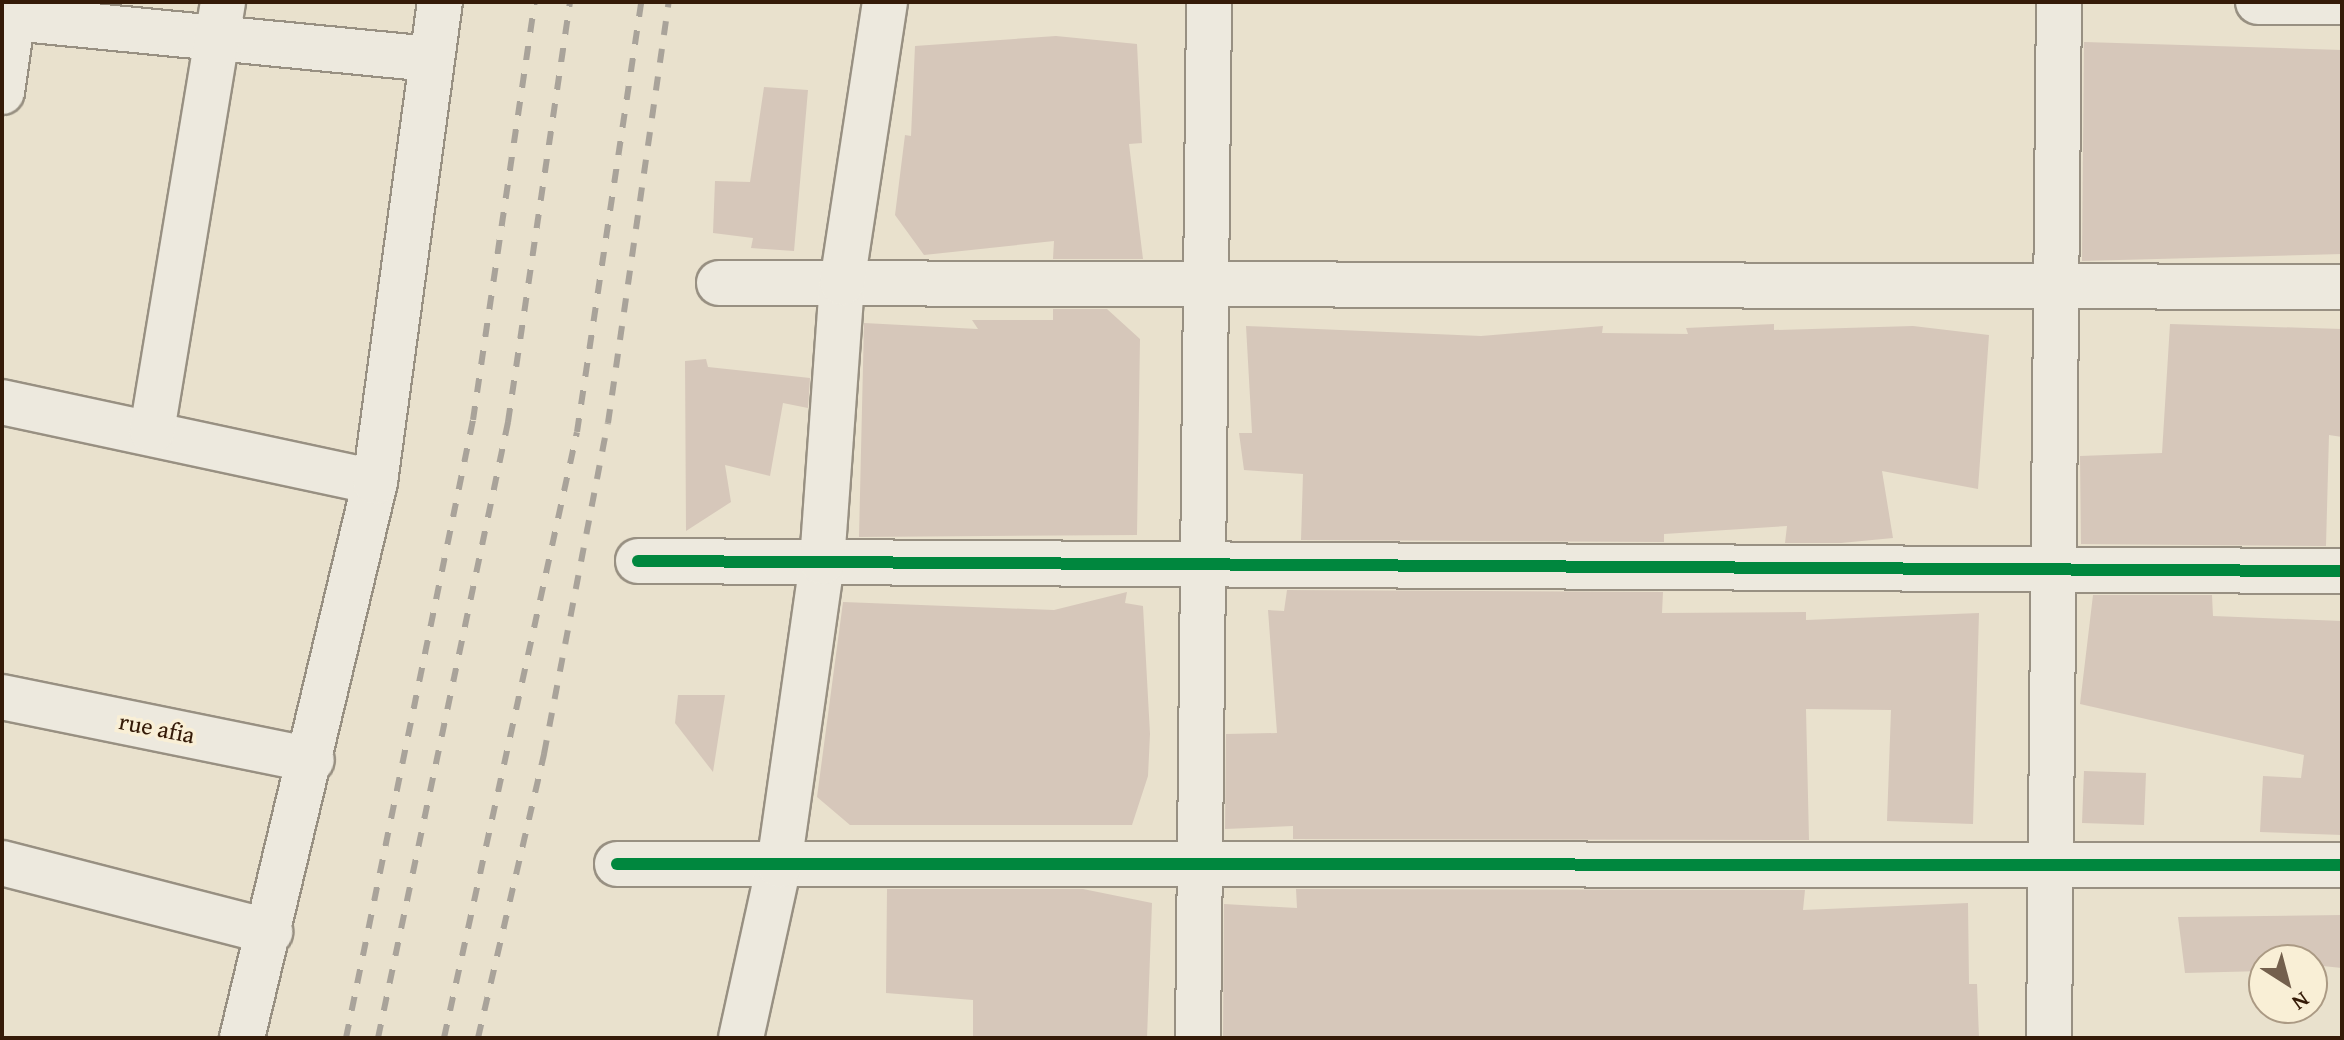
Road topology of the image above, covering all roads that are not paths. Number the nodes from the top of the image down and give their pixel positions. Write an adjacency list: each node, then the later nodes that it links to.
1 (440, 2): 9 (street)
2 (885, 2): 12 (street)
3 (1209, 2): 13 (street)
4 (2059, 2): 14 (street)
5 (2258, 2): 6 (street)
6 (2342, 2)
7 (10, 12): 8 (street); 10 (street)
8 (221, 20): 9 (street); 17 (street)
9 (432, 59): 18 (street)
10 (2, 92)
11 (719, 283): 12 (street)
12 (842, 283): 13 (street); 20 (street)
13 (1206, 284): 14 (street); 21 (street)
14 (2056, 287): 15 (street); 23 (street)
15 (2342, 287)
16 (2, 402): 17 (street)
17 (152, 431): 18 (street)
18 (375, 482): 25 (street)
19 (638, 561): 20 (street)
20 (822, 562): 21 (street); 28 (street)
21 (1203, 562): 23 (street); 29 (street)
22 (2342, 571): 23 (street)
23 (2056, 574): 30 (street)
24 (2, 697): 25 (street, rue afia)
25 (312, 760): 32 (street)
26 (2, 863): 32 (street)
27 (617, 864): 28 (street)
28 (779, 865): 29 (street); 34 (street)
29 (1200, 865): 30 (street); 35 (street)
30 (2051, 865): 31 (street); 36 (street)
31 (2342, 865)
32 (270, 932): 33 (street)
33 (242, 1038)
34 (741, 1038)
35 (1198, 1038)
36 (2049, 1038)

